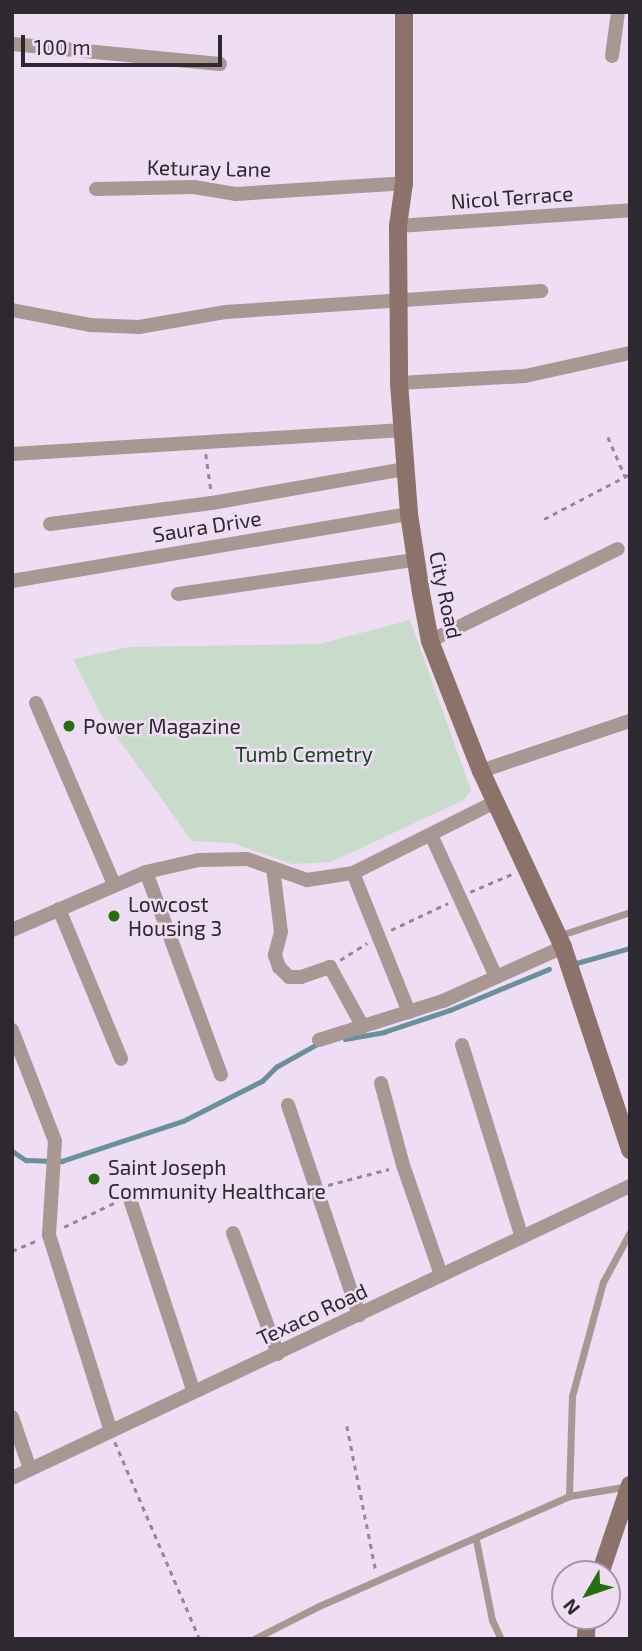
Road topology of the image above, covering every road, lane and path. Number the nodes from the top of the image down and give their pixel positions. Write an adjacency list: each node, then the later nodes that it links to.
1 (404, 12): 6 (main road, City Road)
2 (618, 12): 4 (street)
3 (12, 44): 5 (street)
4 (612, 56)
5 (220, 64)
6 (404, 183): 7 (street, Keturay Lane); 9 (main road, City Road)
7 (96, 189)
8 (630, 210): 9 (street, Nicol Terrace)
9 (398, 226): 11 (main road, City Road)
10 (541, 291): 11 (street)
11 (400, 299): 12 (street); 14 (main road, City Road)
12 (12, 310)
13 (630, 353): 14 (street)
14 (399, 383): 15 (main road, City Road)
15 (403, 430): 17 (street); 19 (main road, City Road)
16 (608, 437): 21 (path)
17 (205, 440): 18 (street); 22 (path)
18 (12, 454)
19 (405, 469): 22 (street); 23 (main road, City Road)
20 (630, 474): 21 (path)
21 (625, 476): 24 (path)
22 (212, 503): 25 (street)
23 (409, 514): 27 (main road, City Road); 28 (street, Saura Drive)
24 (544, 519)
25 (50, 524)
26 (618, 549): 30 (street)
27 (415, 560): 29 (street); 30 (main road, City Road)
28 (12, 581)
29 (178, 594)
30 (430, 641): 33 (main road, City Road)
31 (36, 703): 40 (street)
32 (630, 721): 33 (street)
33 (481, 771): 34 (main road, City Road)
34 (497, 801): 35 (street); 36 (main road, City Road)
35 (432, 837): 39 (street); 41 (street)
36 (528, 866): 41 (path); 46 (main road, City Road)
37 (272, 868): 38 (street); 39 (street); 47 (street)
38 (146, 872): 40 (street); 55 (street)
39 (353, 873): 45 (street)
40 (114, 884): 42 (street)
41 (456, 899): 45 (path); 48 (street)
42 (59, 909): 44 (street); 54 (street)
43 (630, 912): 46 (lane)
44 (12, 930)
45 (375, 937): 47 (path); 49 (street)
46 (560, 941): 48 (street); 58 (main road, City Road)
47 (330, 967): 50 (street)
48 (496, 977): 49 (street)
49 (409, 1012): 50 (street)
50 (363, 1027): 52 (street)
51 (12, 1030): 65 (street)
52 (319, 1040)
53 (462, 1045): 66 (street)
54 (121, 1059)
55 (221, 1075)
56 (382, 1083): 59 (street)
57 (288, 1105): 61 (street)
58 (628, 1139)
59 (403, 1165): 61 (path); 68 (street)
60 (630, 1186): 66 (street, Texaco Road)
61 (315, 1189): 69 (street)
62 (131, 1202): 65 (path); 71 (street)
63 (630, 1232): 78 (lane)
64 (233, 1233): 70 (street)
65 (49, 1235): 67 (path); 74 (street)
66 (521, 1235): 68 (street, Texaco Road)
67 (12, 1251)
68 (441, 1275): 69 (street, Texaco Road)
69 (359, 1315): 70 (street, Texaco Road)
70 (278, 1354): 71 (street, Texaco Road)
71 (194, 1390): 74 (street, Texaco Road)
72 (12, 1417): 75 (street)
73 (347, 1426): 81 (path)
74 (110, 1429): 75 (street, Texaco Road); 82 (path)
75 (30, 1469): 76 (street, Texaco Road)
76 (12, 1478)
77 (630, 1486): 78 (lane); 80 (main road)
78 (569, 1496): 79 (lane)
79 (476, 1540): 81 (lane); 84 (lane)
80 (605, 1560)
81 (378, 1581): 83 (lane)
82 (200, 1639)
83 (254, 1639)
84 (501, 1639)

